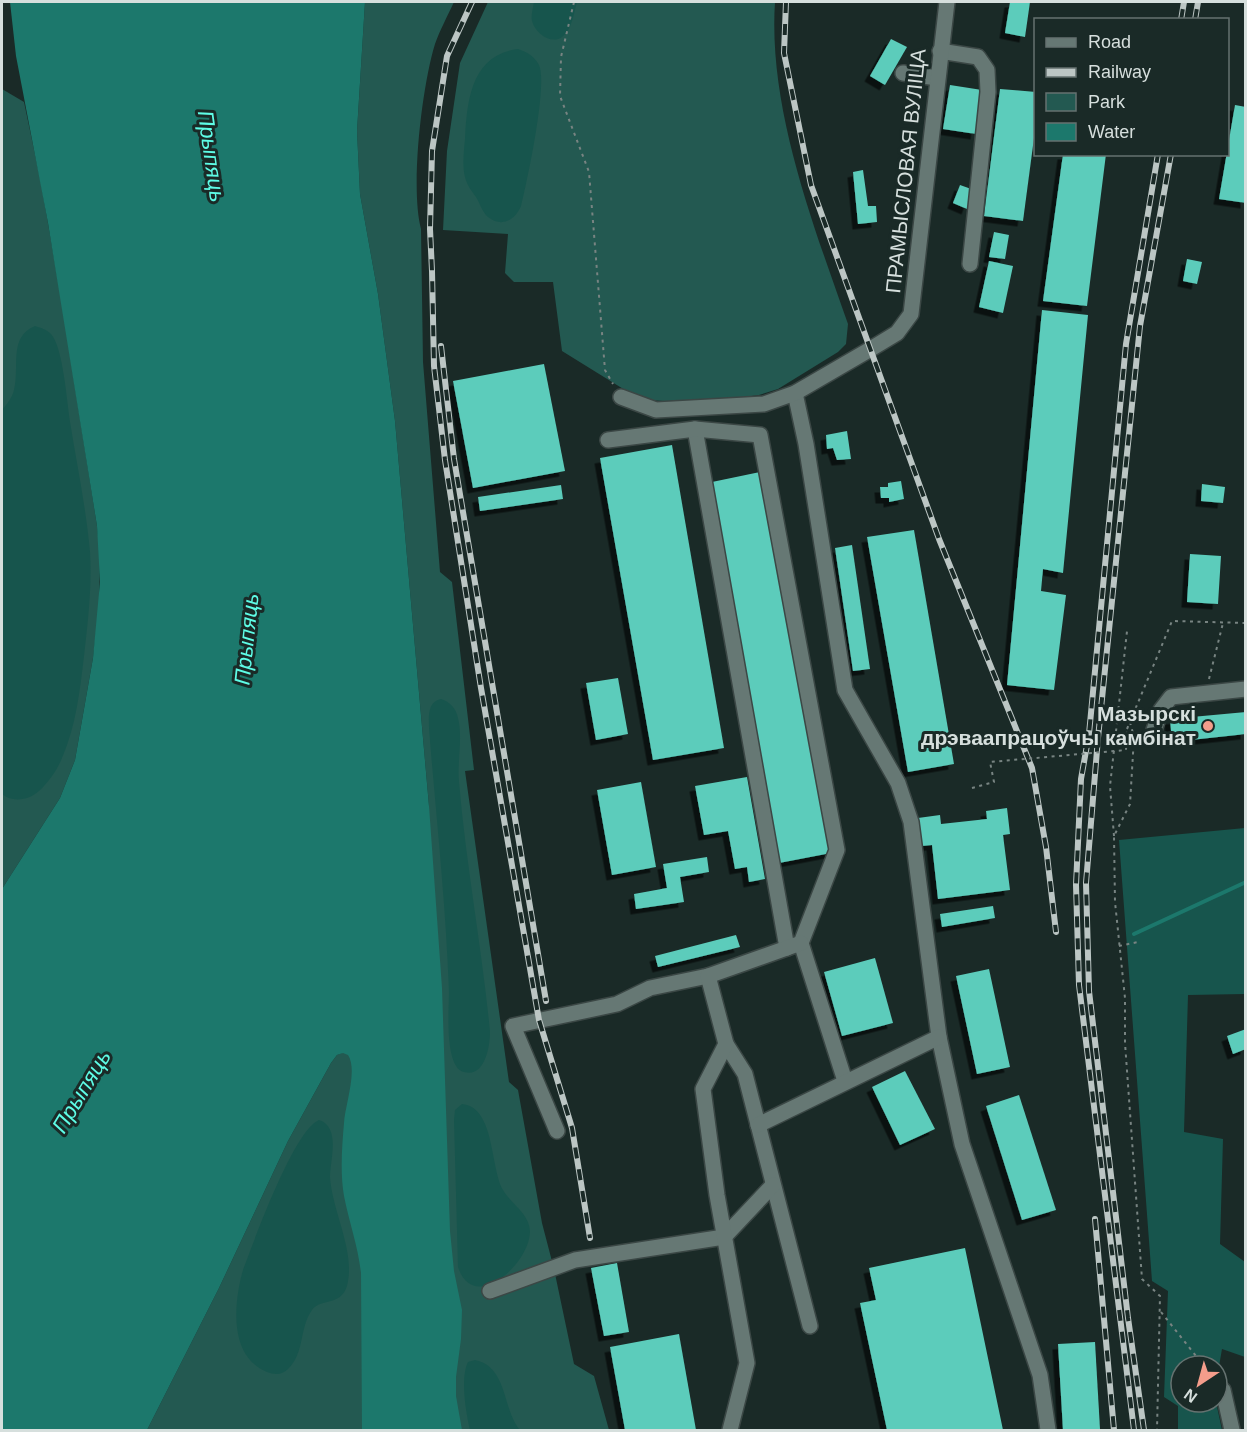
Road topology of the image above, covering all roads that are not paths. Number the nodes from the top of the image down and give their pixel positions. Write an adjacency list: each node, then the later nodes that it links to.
1 (947, 2): 2 (street, ПРАМЫСЛОВАЯ ВУЛІЦА)
2 (940, 51): 4 (street, ПРАМЫСЛОВАЯ ВУЛІЦА); 5 (street)
3 (903, 73): 4 (street)
4 (937, 78): 6 (street, ПРАМЫСЛОВАЯ ВУЛІЦА)
5 (970, 264)
6 (795, 393): 7 (street, ПРАМЫСЛОВАЯ ВУЛІЦА); 14 (street)
7 (621, 397)
8 (695, 429): 9 (street); 12 (street); 12 (street)
9 (608, 440)
10 (1245, 689): 11 (street)
11 (1154, 730)
12 (794, 946): 13 (street); 16 (street)
13 (708, 975): 15 (street); 18 (street)
14 (939, 1037): 16 (street); 25 (street)
15 (726, 1044): 17 (street); 20 (street)
16 (845, 1081): 17 (street)
17 (758, 1125): 19 (street)
18 (557, 1131)
19 (773, 1185): 20 (street); 22 (street)
20 (724, 1237): 21 (street); 24 (street)
21 (490, 1291)
22 (810, 1326)
23 (1228, 1414): 26 (street)
24 (730, 1431)
25 (1048, 1431)
26 (1232, 1431)

